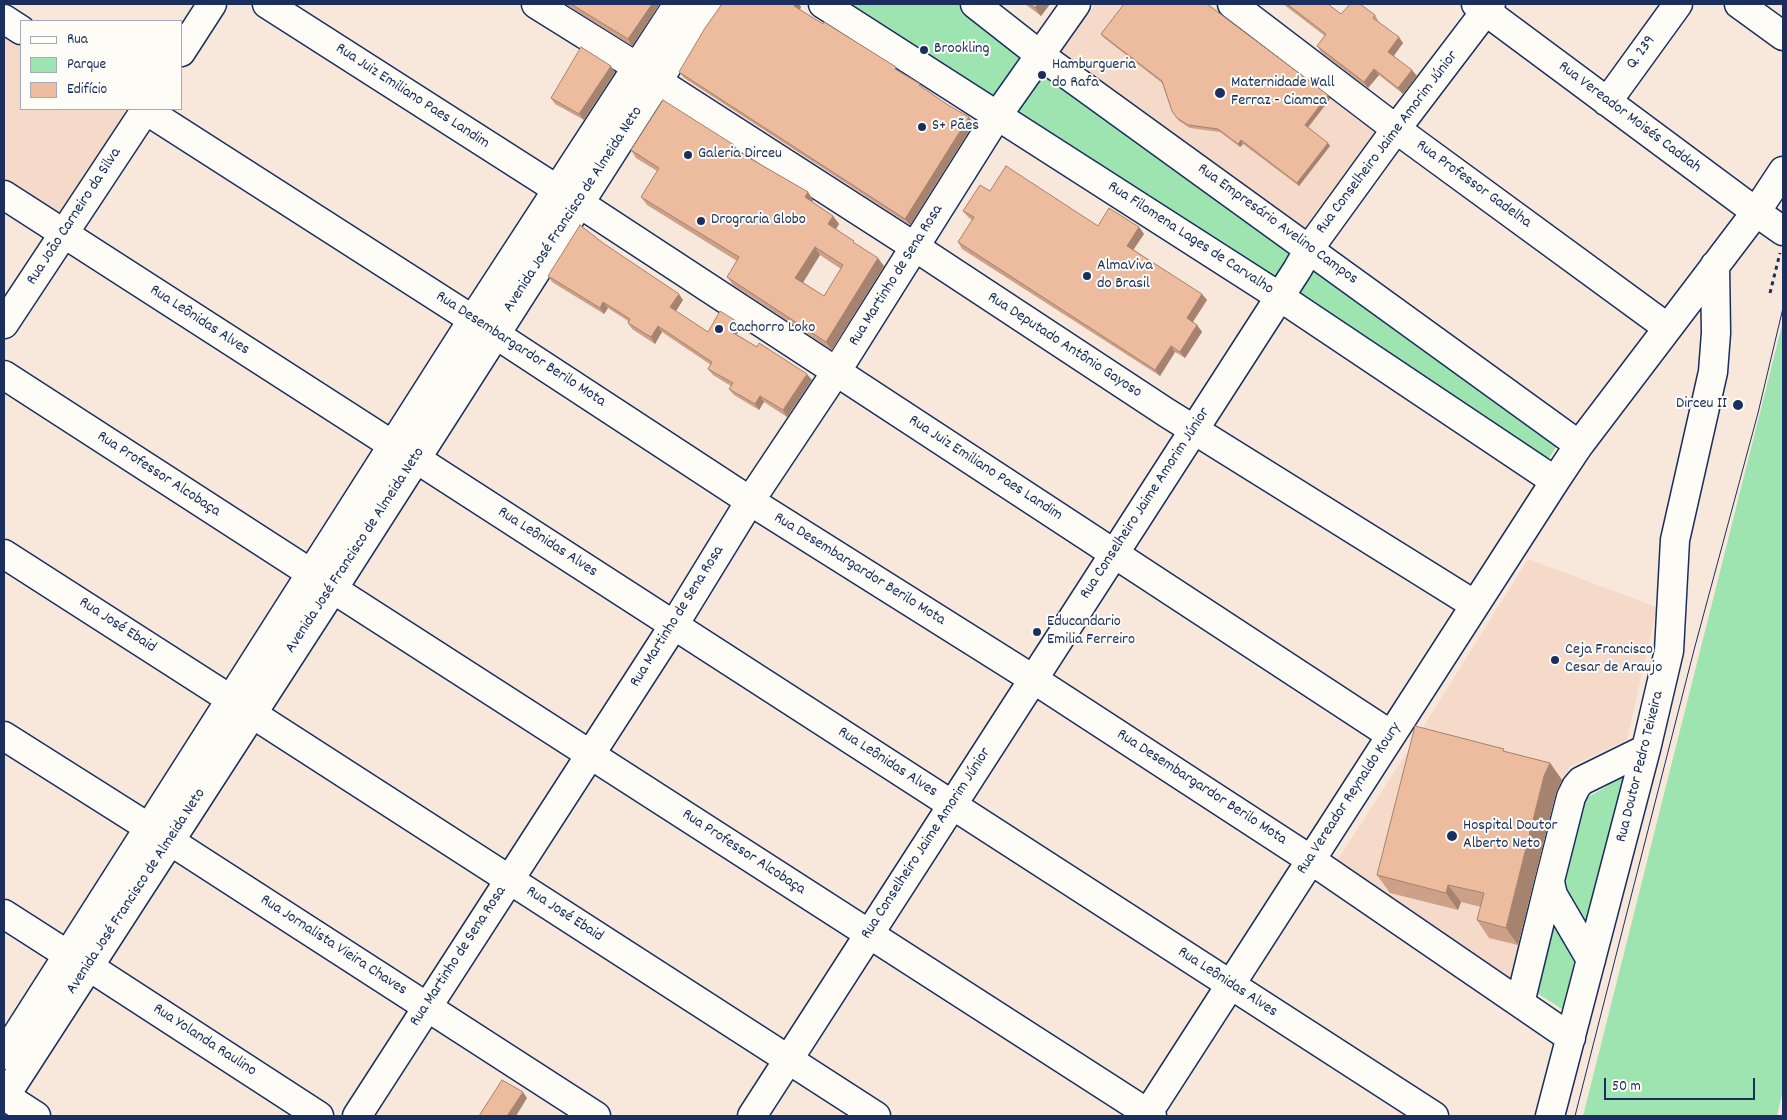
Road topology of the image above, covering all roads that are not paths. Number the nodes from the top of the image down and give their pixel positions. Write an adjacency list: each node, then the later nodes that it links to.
1 (212, 4): 16 (street)
2 (266, 4): 26 (street, Rua Juiz Emiliano Paes Landim)
3 (536, 4): 18 (street, Rua Deputado Antônio Gayoso)
4 (678, 4): 18 (street, Avenida José Francisco de Almeida Neto)
5 (707, 4): 18 (street, Avenida José Francisco de Almeida Neto)
6 (823, 4): 22 (street, Rua Filomena Lages de Carvalho)
7 (975, 4): 17 (street, Rua Empresário Avelino Campos)
8 (1076, 4): 17 (street)
9 (1232, 4): 23 (street, Rua Professor Gadelha)
10 (1678, 4): 19 (street, Q. 239)
11 (1739, 4): 15 (street)
12 (1484, 6): 19 (street, Rua Vereador Moisés Caddah); 23 (street, Rua Conselheiro Jaime Amorim Júnior)
13 (4, 19): 14 (street)
14 (20, 29)
15 (1783, 36)
16 (182, 50)
17 (1040, 55): 22 (street, Rua Martinho de Sena Rosa); 31 (street, Rua Empresário Avelino Campos)
18 (647, 74): 26 (street, Avenida José Francisco de Almeida Neto); 30 (street, Rua Deputado Antônio Gayoso)
19 (1607, 102): 27 (street, Rua Vereador Moisés Caddah)
20 (144, 110): 29 (street, Rua João Carneiro da Silva)
21 (147, 110): 35 (street, Rua Desembargardor Berilo Mota)
22 (997, 116): 30 (street, Rua Martinho de Sena Rosa); 33 (street, Rua Filomena Lages de Carvalho)
23 (1396, 129): 31 (street, Rua Conselheiro Jaime Amorim Júnior); 36 (street, Rua Professor Gadelha)
24 (1783, 172): 27 (street, Rua Vereador Reynaldo Koury)
25 (4, 196): 29 (street, Rua Leônidas Alves)
26 (568, 196): 35 (street, Avenida José Francisco de Almeida Neto); 37 (street, Rua Juiz Emiliano Paes Landim)
27 (1756, 212): 28 (street, Rua Vereador Moisés Caddah); 32 (street, Rua Vereador Reynaldo Koury)
28 (1783, 231)
29 (64, 234): 34 (street, Rua João Carneiro da Silva); 41 (street, Rua Leônidas Alves)
30 (915, 247): 37 (street, Rua Martinho de Sena Rosa); 39 (street, Rua Deputado Antônio Gayoso)
31 (1309, 248): 33 (street, Rua Conselheiro Jaime Amorim Júnior); 40 (street, Rua Empresário Avelino Campos)
32 (1715, 264): 36 (street, Rua Vereador Reynaldo Koury); 53 (street, Rua Doutor Pedro Teixeira)
33 (1280, 297): 39 (street, Rua Conselheiro Jaime Amorim Júnior); 42 (street, Rua Filomena Lages de Carvalho)
34 (4, 324)
35 (484, 326): 41 (street, Avenida José Francisco de Almeida Neto); 43 (street, Rua Desembargardor Berilo Mota)
36 (1668, 328): 40 (street, Rua Vereador Reynaldo Koury)
37 (836, 372): 43 (street, Rua Martinho de Sena Rosa); 45 (street, Rua Juiz Emiliano Paes Landim)
38 (4, 376): 46 (street, Rua Professor Alcobaça)
39 (1194, 429): 45 (street, Rua Conselheiro Jaime Amorim Júnior); 47 (street, Rua Deputado Antônio Gayoso)
40 (1580, 445): 42 (street, Rua Vereador Reynaldo Koury)
41 (404, 452): 46 (street, Avenida José Francisco de Almeida Neto); 48 (street, Rua Leônidas Alves)
42 (1554, 481): 47 (street, Rua Vereador Reynaldo Koury)
43 (750, 502): 48 (street, Rua Martinho de Sena Rosa); 49 (street, Rua Desembargardor Berilo Mota)
44 (4, 554): 50 (street, Rua José Ebaid)
45 (1113, 554): 49 (street, Rua Conselheiro Jaime Amorim Júnior); 51 (street, Rua Juiz Emiliano Paes Landim)
46 (323, 581): 50 (street, Avenida José Francisco de Almeida Neto); 54 (street, Rua Professor Alcobaça)
47 (1475, 605): 51 (street, Rua Vereador Reynaldo Koury)
48 (674, 625): 54 (street, Rua Martinho de Sena Rosa); 55 (street, Rua Leônidas Alves)
49 (1033, 679): 55 (street, Rua Conselheiro Jaime Amorim Júnior); 57 (street, Rua Desembargardor Berilo Mota)
50 (241, 706): 56 (street, Avenida José Francisco de Almeida Neto); 58 (street, Rua José Ebaid)
51 (1391, 735): 57 (street, Rua Vereador Reynaldo Koury)
52 (4, 736): 56 (street, Rua Jornalista Vieira Chaves)
53 (1646, 749): 59 (street); 62 (street, Rua Doutor Pedro Teixeira)
54 (590, 754): 58 (street, Rua Martinho de Sena Rosa); 61 (street, Rua Professor Alcobaça)
55 (953, 805): 61 (street, Rua Conselheiro Jaime Amorim Júnior); 64 (street, Rua Leônidas Alves)
56 (159, 834): 63 (street, Avenida José Francisco de Almeida Neto); 66 (street, Rua Jornalista Vieira Chaves)
57 (1311, 860): 64 (street, Rua Vereador Reynaldo Koury); 65 (street, Rua Desembargardor Berilo Mota)
58 (509, 879): 66 (street, Rua Martinho de Sena Rosa); 69 (street, Rua José Ebaid)
59 (1550, 880): 62 (street); 65 (street)
60 (4, 914): 63 (street, Rua Yolanda Raulino)
61 (869, 934): 69 (street, Rua Conselheiro Jaime Amorim Júnior); 71 (street, Rua Professor Alcobaça)
62 (1591, 960): 67 (street, Rua Doutor Pedro Teixeira)
63 (78, 961): 68 (street, Avenida José Francisco de Almeida Neto); 70 (street, Avenida José Francisco de Almeida Neto); 73 (street, Rua Yolanda Raulino)
64 (1231, 985): 71 (street, Rua Vereador Reynaldo Koury); 78 (street, Rua Leônidas Alves)
65 (1520, 1004): 67 (street, Rua Desembargardor Berilo Mota)
66 (427, 1007): 74 (street, Rua Martinho de Sena Rosa); 75 (street, Rua Jornalista Vieira Chaves)
67 (1571, 1038): 79 (street, Rua Doutor Pedro Teixeira)
68 (4, 1055)
69 (788, 1059): 76 (street, Rua Conselheiro Jaime Amorim Júnior); 77 (street, Rua José Ebaid)
70 (4, 1097): 72 (street)
71 (1149, 1115)
72 (36, 1116)
73 (320, 1116)
74 (357, 1116)
75 (596, 1116)
76 (752, 1116)
77 (876, 1116)
78 (1434, 1116)
79 (1550, 1116)

